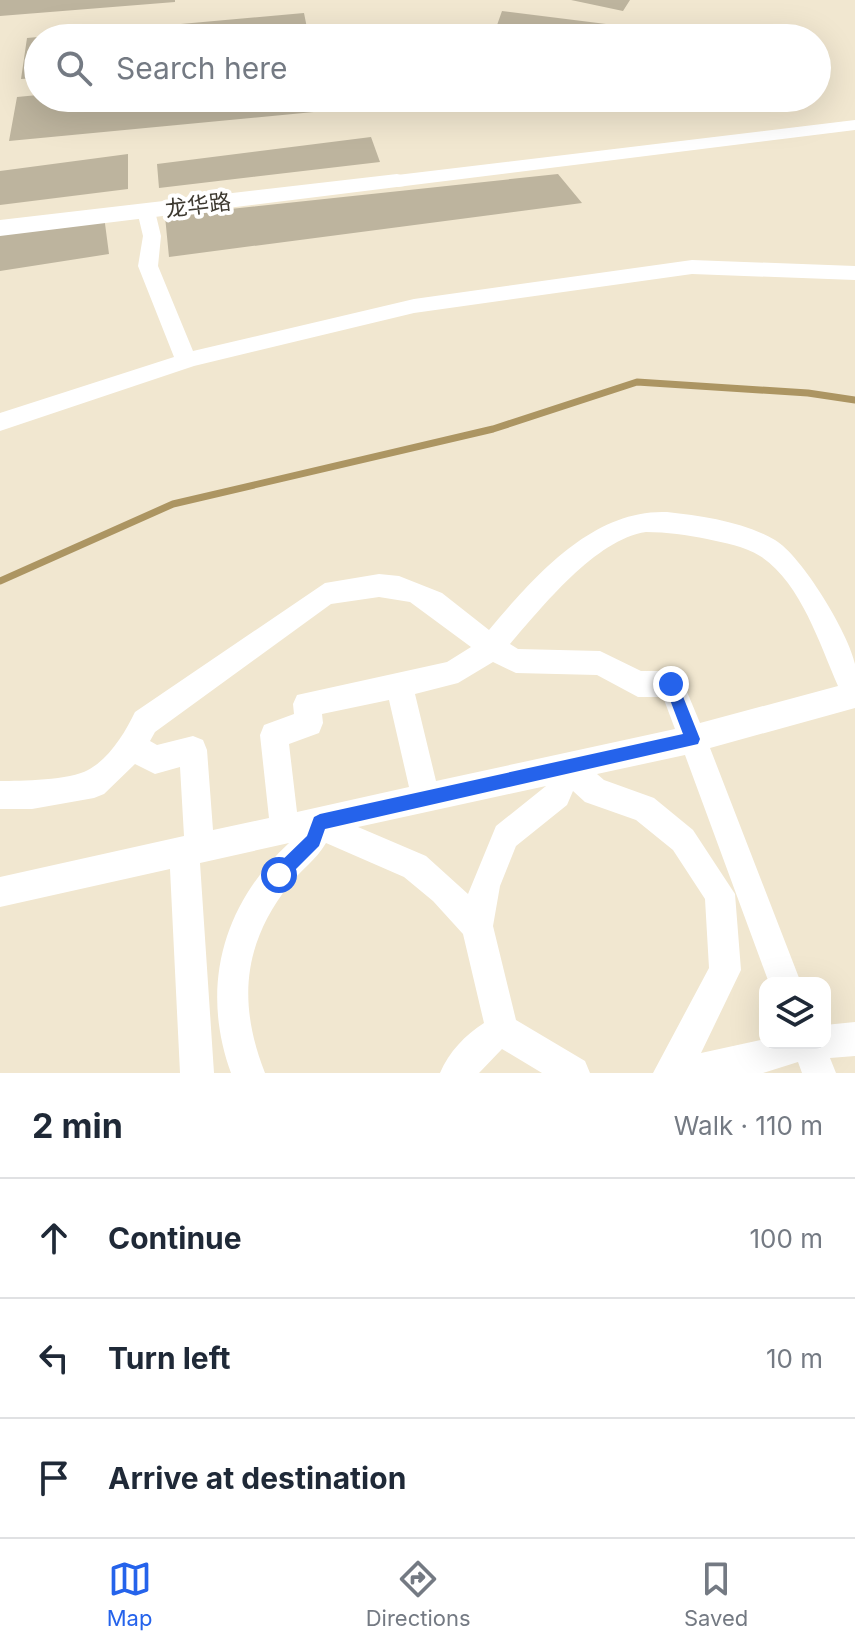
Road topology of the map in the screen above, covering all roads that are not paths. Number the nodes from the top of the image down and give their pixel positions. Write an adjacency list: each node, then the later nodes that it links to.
1 (855, 125): 2 (street)
2 (397, 181): 3 (street, 龙华路)
3 (146, 211): 4 (street, 龙华路); 6 (street)
4 (0, 228)
5 (855, 273): 6 (street)
6 (186, 361): 7 (street)
7 (0, 422)
8 (491, 648): 9 (street); 10 (street); 11 (street); 12 (street)
9 (399, 684): 15 (street); 17 (street)
10 (855, 694): 11 (street)
11 (693, 739): 13 (street); 21 (street)
12 (133, 747): 14 (street); 18 (street)
13 (569, 768): 15 (street); 20 (street); 31 (street)
14 (0, 795)
15 (426, 799): 16 (street)
16 (320, 822): 17 (street); 20 (street); 28 (street)
17 (285, 830): 18 (street)
18 (192, 850): 19 (street); 27 (street)
19 (0, 892)
20 (477, 926): 22 (street)
21 (783, 977)
22 (502, 1030): 29 (street); 30 (street)
23 (855, 1039): 24 (street)
24 (831, 1041)
25 (787, 1049): 32 (street)
26 (809, 1049): 33 (street)
27 (197, 1073)
28 (248, 1073)
29 (457, 1073)
30 (573, 1073)
31 (670, 1073)
32 (688, 1073)
33 (819, 1073)

